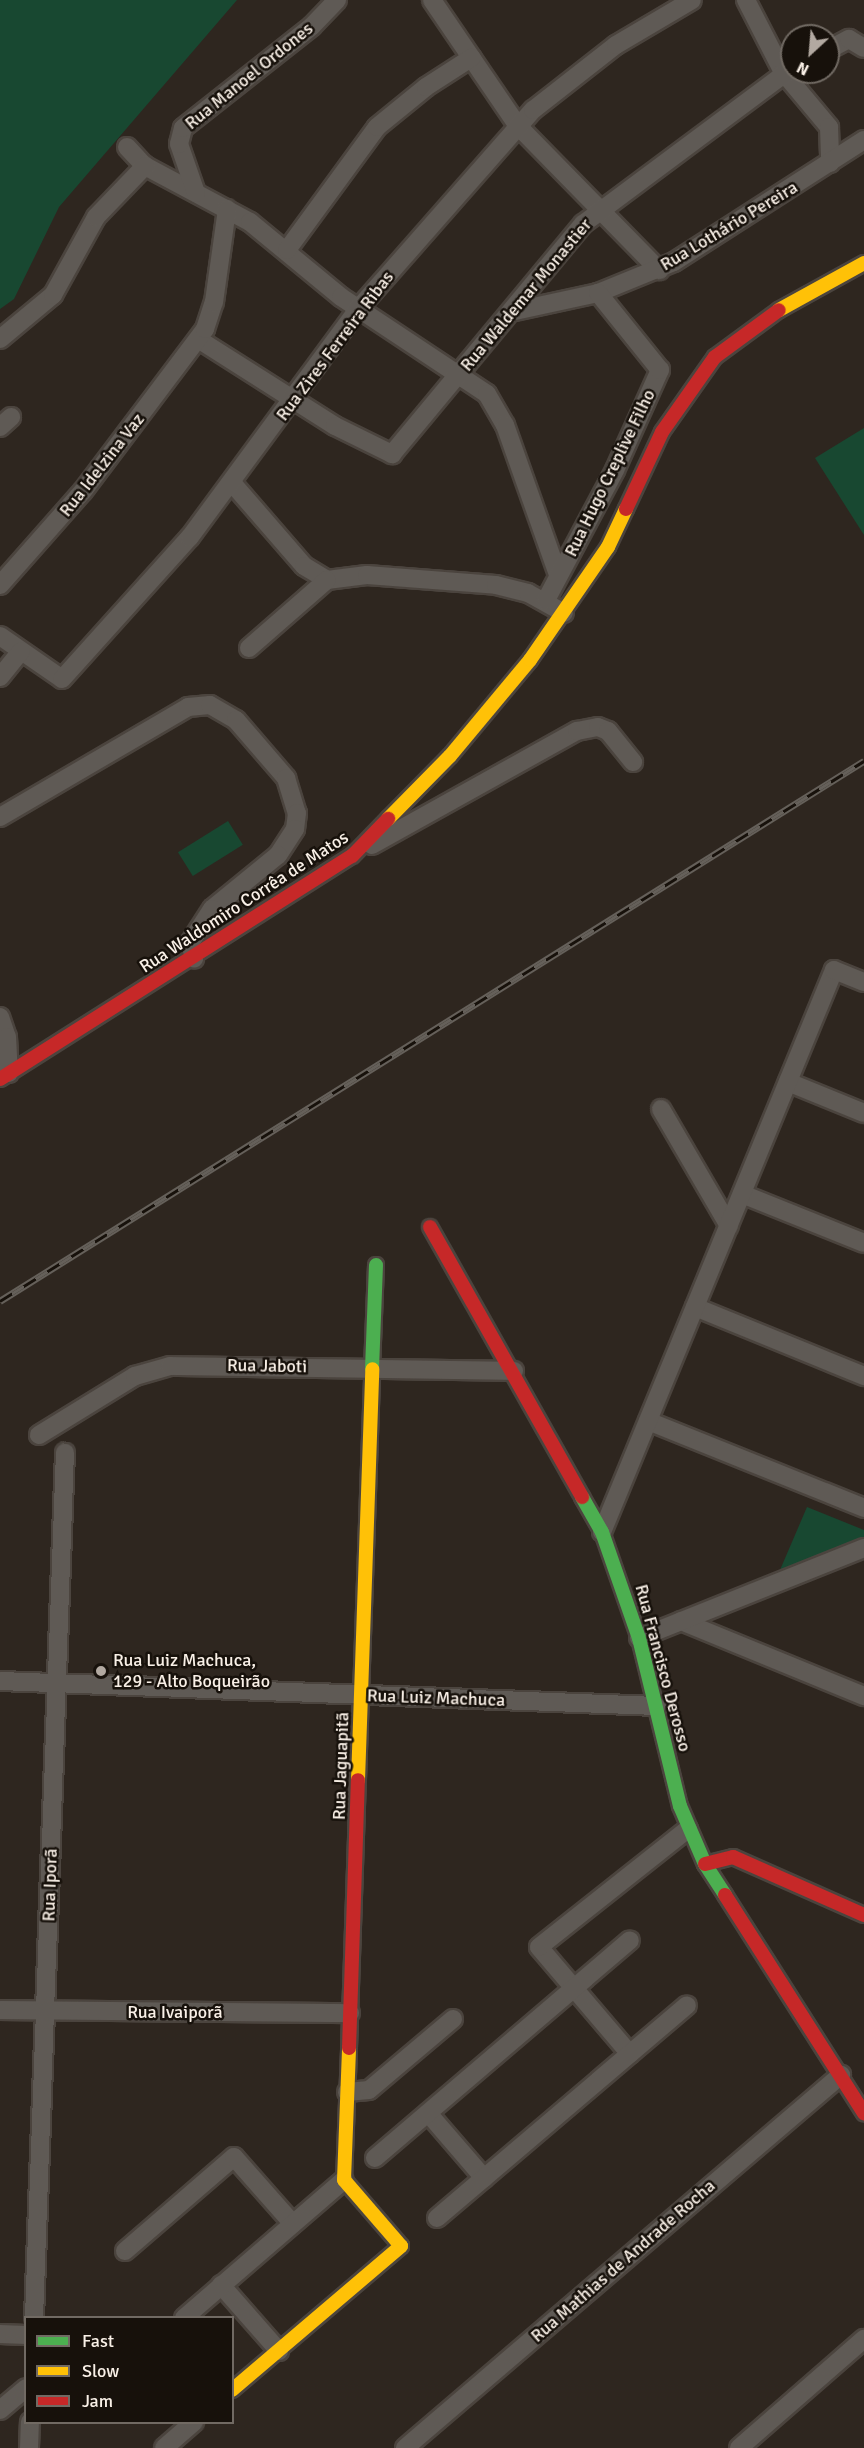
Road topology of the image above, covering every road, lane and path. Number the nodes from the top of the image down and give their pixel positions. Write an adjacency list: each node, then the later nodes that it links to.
1 (337, 0): 16 (street, Rua Manoel Ordones)
2 (432, 0): 7 (street)
3 (692, 0): 11 (street, Rua Zires Ferreira Ribas)
4 (746, 0): 8 (street)
5 (840, 44): 6 (street)
6 (864, 48)
7 (471, 58): 11 (street); 19 (street)
8 (780, 58)
9 (780, 75): 17 (street, Rua Waldemar Monastier)
10 (797, 84): 14 (street)
11 (518, 126): 17 (street); 23 (street, Rua Zires Ferreira Ribas)
12 (864, 140): 14 (street, Rua Lothário Pereira)
13 (127, 147): 15 (street)
14 (830, 163): 21 (street, Rua Lothário Pereira)
15 (145, 166): 16 (street); 25 (street)
16 (196, 193): 18 (street)
17 (602, 208): 21 (street); 24 (street, Rua Waldemar Monastier)
18 (227, 209): 19 (street); 26 (street, Rua Idelzina Vaz)
19 (288, 250): 23 (street)
20 (864, 263): 34 (street, Rua Waldomiro Corrêa de Matos)
21 (659, 270): 22 (street, Rua Lothário Pereira)
22 (598, 293): 24 (street, Rua Lothário Pereira); 30 (street, Rua Hugo Creplive Filho)
23 (358, 309): 27 (street); 28 (street, Rua Zires Ferreira Ribas)
24 (515, 311): 27 (street, Rua Waldemar Monastier)
25 (0, 339)
26 (198, 339): 28 (street); 32 (street, Rua Idelzina Vaz)
27 (459, 374): 28 (street, Rua Waldemar Monastier); 30 (street)
28 (293, 400): 29 (street, Rua Zires Ferreira Ribas)
29 (232, 484): 31 (street); 37 (street, Rua Zires Ferreira Ribas)
30 (558, 575): 33 (street, Rua Hugo Creplive Filho)
31 (327, 580): 33 (street); 36 (street)
32 (0, 585)
33 (546, 600): 34 (street)
34 (564, 613): 41 (street, Rua Waldomiro Corrêa de Matos)
35 (0, 636): 37 (street)
36 (249, 648)
37 (21, 651): 38 (street)
38 (0, 677)
39 (633, 762): 41 (street)
40 (0, 817): 42 (street)
41 (352, 856): 42 (street, Rua Waldomiro Corrêa de Matos)
42 (194, 958): 45 (street, Rua Waldomiro Corrêa de Matos)
43 (864, 982): 46 (street)
44 (0, 1017): 45 (street)
45 (4, 1076)
46 (788, 1082): 48 (street); 49 (street)
47 (661, 1109): 50 (street)
48 (864, 1113)
49 (742, 1194): 50 (street); 52 (street)
50 (729, 1226): 54 (street)
51 (430, 1227): 56 (street, Rua Francisco Derosso)
52 (864, 1244)
53 (376, 1265): 55 (street, Rua Jaguapitã)
54 (695, 1307): 57 (street); 58 (street)
55 (372, 1368): 56 (street, Rua Jaboti); 59 (street, Rua Jaboti); 68 (street, Rua Jaguapitã)
56 (514, 1371): 62 (street, Rua Francisco Derosso)
57 (864, 1376)
58 (648, 1421): 61 (street); 62 (street)
59 (39, 1435)
60 (65, 1453): 67 (street, Rua Iporã)
61 (864, 1508)
62 (602, 1532): 65 (street, Rua Francisco Derosso)
63 (864, 1548): 64 (street)
64 (681, 1622): 65 (street); 69 (street)
65 (639, 1638): 70 (street, Rua Francisco Derosso)
66 (0, 1681): 67 (street, Rua Luiz Machuca)
67 (57, 1683): 68 (street, Rua Luiz Machuca); 78 (street, Rua Iporã)
68 (361, 1695): 70 (street, Rua Luiz Machuca); 79 (street, Rua Jaguapitã)
69 (864, 1696)
70 (657, 1706): 71 (street, Rua Francisco Derosso)
71 (688, 1829): 72 (street, Rua Francisco Derosso); 75 (street)
72 (705, 1864): 73 (street); 82 (street, Rua Francisco Derosso)
73 (864, 1914)
74 (630, 1940): 75 (street)
75 (574, 1988): 81 (street); 85 (street)
76 (687, 2005): 81 (street)
77 (0, 2010): 78 (street, Rua Ivaiporã)
78 (45, 2011): 79 (street, Rua Ivaiporã); 94 (street, Rua Iporã)
79 (350, 2013): 84 (street, Rua Jaguapitã)
80 (453, 2019): 84 (street)
81 (630, 2054): 88 (street)
82 (842, 2075): 83 (street, Rua Francisco Derosso); 107 (street, Rua Mathias de Andrade Rocha)
83 (859, 2091): 86 (street, Rua Francisco Derosso)
84 (347, 2092): 89 (street, Rua Jaguapitã)
85 (428, 2113): 87 (street); 88 (street)
86 (864, 2113)
87 (375, 2158)
88 (484, 2178): 90 (street)
89 (345, 2180): 91 (street); 99 (street)
90 (437, 2218)
91 (293, 2224): 92 (street); 93 (street)
92 (125, 2251)
93 (221, 2285): 95 (street); 99 (street)
94 (34, 2316)
95 (186, 2316)
96 (0, 2334): 97 (street)
97 (24, 2335)
98 (864, 2339): 108 (street)
99 (279, 2351): 100 (street)
100 (234, 2388)
101 (24, 2390): 102 (street)
102 (0, 2410)
103 (30, 2424): 105 (street)
104 (192, 2424): 106 (street)
105 (29, 2448)
106 (165, 2448)
107 (405, 2448)
108 (739, 2448)

